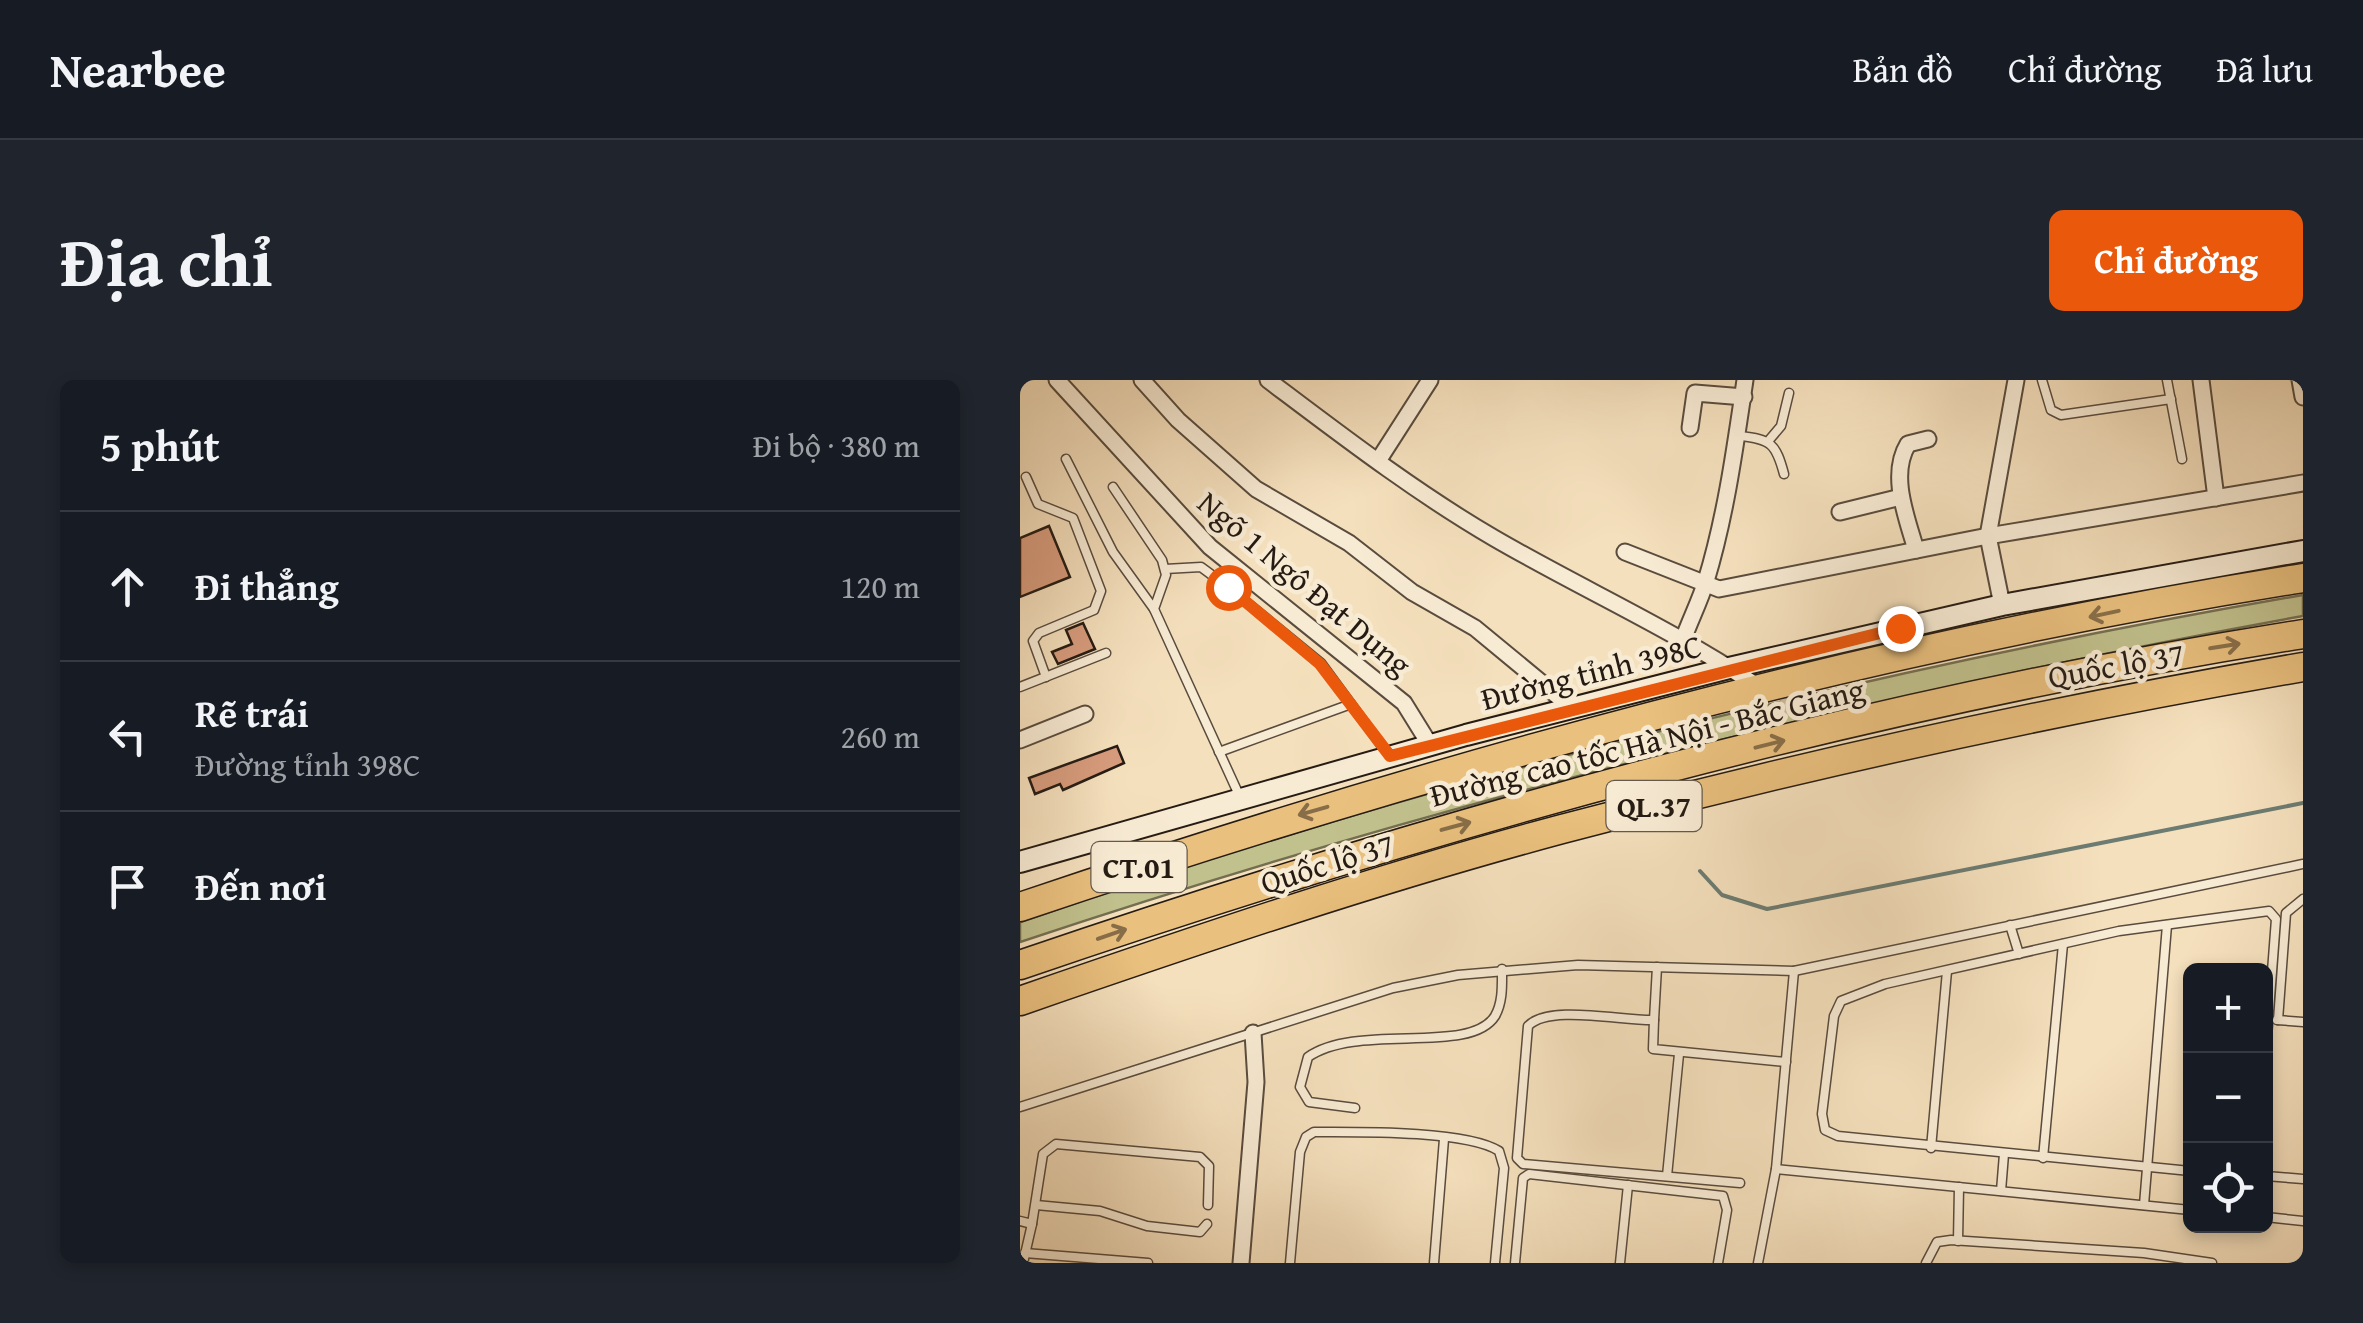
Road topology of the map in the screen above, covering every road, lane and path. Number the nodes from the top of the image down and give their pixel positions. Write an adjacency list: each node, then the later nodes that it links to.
1 (1057, 380): 49 (street, Ngõ 1 Ngô Đạt Dụng)
2 (1142, 380): 46 (street)
3 (1430, 380): 20 (street)
4 (2018, 380): 28 (street)
5 (2042, 380): 13 (lane)
6 (2167, 380): 13 (lane)
7 (2200, 380): 26 (street)
8 (2300, 380): 12 (street)
9 (1276, 382): 20 (street)
10 (1744, 388): 14 (street); 15 (street)
11 (1790, 394): 16 (lane)
12 (2303, 397)
13 (2171, 399): 19 (lane)
14 (1690, 428)
15 (1740, 436): 16 (lane); 34 (street)
16 (1770, 439): 21 (lane)
17 (1928, 439): 25 (street)
18 (1066, 459): 36 (lane)
19 (2182, 459)
20 (1378, 461): 38 (street)
21 (1784, 474)
22 (1026, 477): 42 (lane)
23 (2303, 483): 26 (street)
24 (1113, 488): 32 (lane)
25 (1901, 497): 27 (street); 29 (street)
26 (2216, 498): 28 (street)
27 (1840, 512)
28 (1988, 536): 29 (street); 35 (street)
29 (1916, 550): 34 (street)
30 (2303, 551): 35 (main road, Đường tỉnh 398C)
31 (1626, 552): 34 (street)
32 (1165, 569): 36 (lane); 45 (lane)
33 (2303, 578): 53 (highway, Đường cao tốc Hà Nội - Bắc Giang / CT.01, one-way to 53)
34 (1706, 584): 38 (street)
35 (2002, 605): 41 (main road, Đường tỉnh 398C)
36 (1154, 608): 50 (lane)
37 (2303, 634): 64 (highway, Đường cao tốc Hà Nội - Bắc Giang / CT.01, one-way to 37)
38 (1683, 640): 41 (street)
39 (1106, 652): 42 (lane)
40 (2303, 667): 69 (highway, Quốc lộ 37 / QL.37)
41 (1729, 668): 43 (street); 46 (main road, Đường tỉnh 398C)
42 (1046, 676): 44 (lane)
43 (1754, 684)
44 (1020, 687)
45 (1351, 704): 50 (lane); 51 (lane)
46 (1572, 708): 49 (main road, Đường tỉnh 398C)
47 (1085, 714): 48 (street)
48 (1020, 740)
49 (1430, 745): 51 (main road, Đường tỉnh 398C)
50 (1219, 752): 52 (lane)
51 (1390, 756): 52 (main road, Đường tỉnh 398C)
52 (1241, 799): 54 (main road, Đường tỉnh 398C)
53 (1257, 826): 56 (highway); 58 (highway, Đường cao tốc Hà Nội - Bắc Giang / CT.01)
54 (1020, 862)
55 (2303, 864): 59 (lane)
56 (1020, 892)
57 (2303, 899): 72 (lane)
58 (1020, 906)
59 (2010, 925): 62 (lane); 68 (lane)
60 (2167, 925): 61 (lane); 63 (lane); 83 (lane)
61 (2063, 944): 62 (lane); 82 (lane)
62 (2019, 954): 67 (lane)
63 (2271, 963)
64 (1020, 965)
65 (1657, 967): 66 (lane); 68 (lane); 70 (lane)
66 (1502, 969): 74 (lane); 78 (lane)
67 (1947, 970): 80 (lane); 80 (lane)
68 (1794, 971): 76 (lane)
69 (1020, 1000)
70 (1654, 1020): 75 (lane); 86 (lane)
71 (2273, 1020): 72 (lane)
72 (2278, 1020): 73 (lane)
73 (2303, 1022)
74 (1253, 1033): 77 (lane); 107 (street)
75 (1680, 1054): 76 (lane); 86 (lane)
76 (1786, 1062): 84 (lane)
77 (1020, 1107)
78 (1355, 1108)
79 (1444, 1138): 108 (lane); 109 (lane); 110 (lane)
80 (1932, 1148): 81 (lane)
81 (2004, 1154): 82 (lane); 92 (lane)
82 (2042, 1158): 83 (lane)
83 (2147, 1168): 85 (lane); 95 (lane)
84 (1776, 1169): 91 (lane); 114 (lane)
85 (2183, 1170)
86 (1666, 1176): 89 (lane)
87 (2273, 1177): 88 (lane)
88 (2303, 1179)
89 (1740, 1182)
90 (1628, 1184): 111 (lane); 112 (lane); 113 (lane)
91 (1959, 1187): 92 (lane); 102 (lane)
92 (2001, 1191): 95 (lane)
93 (1036, 1205): 94 (lane); 100 (lane); 101 (lane)
94 (1208, 1205)
95 (2144, 1205): 96 (lane)
96 (2183, 1209)
97 (2273, 1219): 98 (lane)
98 (2303, 1221)
99 (1020, 1222): 100 (lane)
100 (1032, 1224): 103 (lane)
101 (1207, 1224)
102 (1958, 1241): 104 (lane); 115 (lane)
103 (1025, 1252): 105 (lane); 106 (lane)
104 (2144, 1258): 116 (lane)
105 (1022, 1263)
106 (1148, 1263)
107 (1242, 1263)
108 (1290, 1263)
109 (1434, 1263)
110 (1495, 1263)
111 (1515, 1263)
112 (1620, 1263)
113 (1718, 1263)
114 (1758, 1263)
115 (1926, 1263)
116 (2212, 1263)

